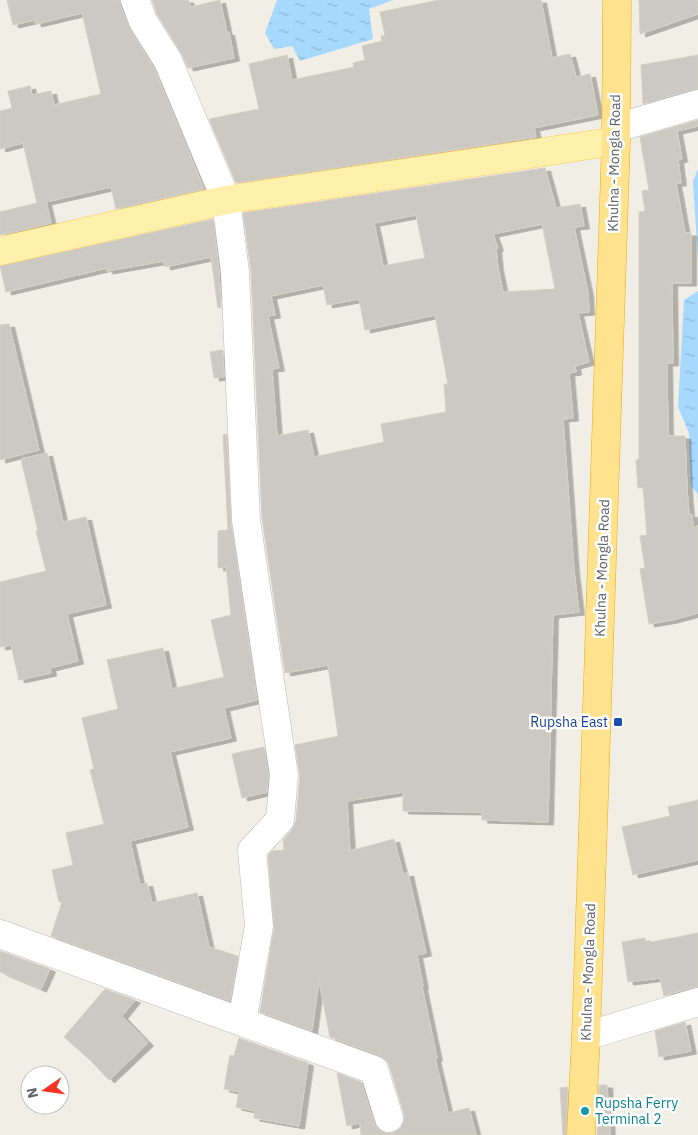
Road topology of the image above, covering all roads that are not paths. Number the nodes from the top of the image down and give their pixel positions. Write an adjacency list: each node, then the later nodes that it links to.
1 (135, 0): 5 (street)
2 (617, 0): 4 (highway, Khulna - Mongla Road)
3 (698, 104): 4 (street)
4 (616, 134): 5 (main road); 10 (highway, Khulna - Mongla Road)
5 (226, 200): 6 (main road); 9 (street)
6 (0, 251)
7 (0, 934): 9 (street)
8 (698, 1002): 10 (street)
9 (242, 1022): 11 (street)
10 (586, 1036): 12 (highway, Khulna - Mongla Road)
11 (389, 1118)
12 (581, 1135)

